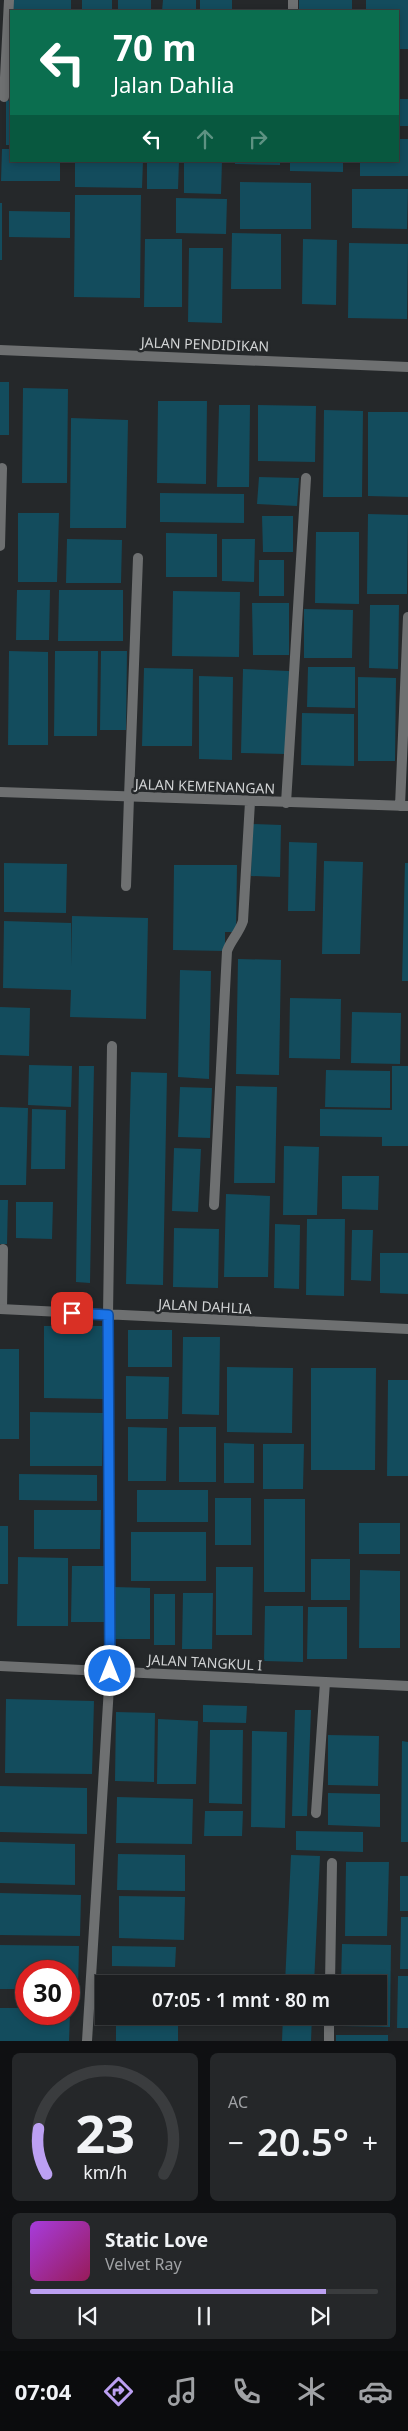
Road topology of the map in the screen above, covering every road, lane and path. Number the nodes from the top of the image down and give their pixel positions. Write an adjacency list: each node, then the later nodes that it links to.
1 (9, 0): 2 (street)
2 (4, 97)
3 (0, 350): 4 (street, JALAN PENDIDIKAN)
4 (408, 367)
5 (2, 468): 7 (street)
6 (306, 478): 13 (street)
7 (0, 546)
8 (138, 558): 11 (street)
9 (408, 617): 14 (street)
10 (0, 792): 11 (street, JALAN KEMENANGAN)
11 (129, 797): 12 (street, JALAN KEMENANGAN); 15 (street)
12 (250, 802): 13 (street, JALAN KEMENANGAN); 17 (street)
13 (286, 803): 14 (street, JALAN KEMENANGAN)
14 (404, 806)
15 (126, 886)
16 (112, 1046): 20 (street)
17 (214, 1205)
18 (3, 1249): 19 (street)
19 (1, 1309): 20 (street, JALAN DAHLIA)
20 (108, 1315): 21 (street, JALAN DAHLIA); 23 (street)
21 (408, 1329)
22 (0, 1666): 23 (street, JALAN TANGKUL I)
23 (110, 1671): 24 (street, JALAN TANGKUL I); 30 (street)
24 (325, 1682): 25 (street, JALAN TANGKUL I); 26 (street)
25 (408, 1686)
26 (316, 1813)
27 (332, 1863): 28 (street)
28 (330, 1975)
29 (329, 2025): 31 (street)
30 (88, 2041)
31 (329, 2041)

